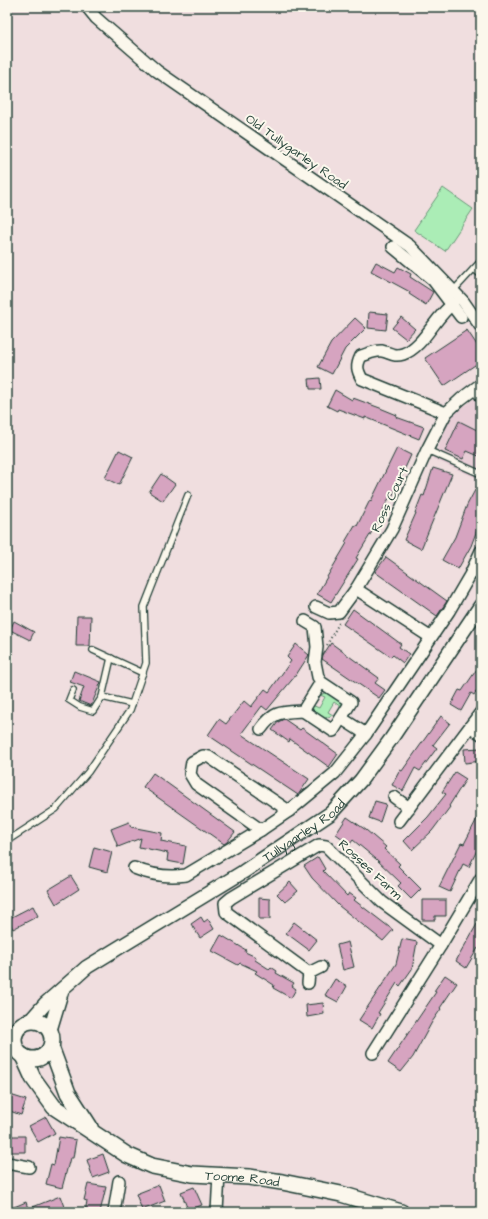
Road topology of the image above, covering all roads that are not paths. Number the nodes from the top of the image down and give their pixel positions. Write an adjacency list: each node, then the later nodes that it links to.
1 (87, 7): 6 (street, Old Tullygarley Road)
2 (393, 247): 7 (street)
3 (481, 261): 4 (lane)
4 (474, 269): 5 (lane); 6 (lane)
5 (481, 275)
6 (454, 290): 9 (street, Old Tullygarley Road)
7 (452, 304): 8 (street); 12 (street)
8 (461, 317)
9 (481, 327)
10 (477, 387): 11 (lane); 12 (street, Ross Court)
11 (481, 401)
12 (446, 413): 13 (street, Ross Court)
13 (427, 450): 14 (lane); 17 (street, Ross Court)
14 (481, 474)
15 (188, 495): 24 (lane)
16 (481, 551): 21 (street)
17 (356, 589): 19 (street, Ross Court); 21 (street)
18 (481, 605): 46 (street, Tullygarley Road)
19 (316, 607)
20 (305, 621): 25 (street)
21 (430, 638): 34 (street)
22 (93, 650): 23 (lane)
23 (111, 658): 24 (lane); 27 (lane)
24 (143, 673): 28 (lane)
25 (321, 682): 29 (street); 31 (street)
26 (73, 690): 27 (lane)
27 (102, 697): 28 (lane)
28 (132, 704): 41 (lane)
29 (303, 711): 31 (street); 33 (street)
30 (481, 712): 32 (street)
31 (341, 718): 34 (street)
32 (471, 727): 35 (street); 37 (street)
33 (261, 729)
34 (366, 734): 38 (street)
35 (481, 734)
36 (394, 797): 37 (street)
37 (409, 808): 39 (street)
38 (289, 811): 40 (street); 40 (street)
39 (399, 821)
40 (261, 830): 42 (street)
41 (7, 841)
42 (134, 868)
43 (481, 878): 44 (street)
44 (442, 945): 45 (street, Rosses Farm); 51 (street)
45 (321, 967)
46 (62, 990): 47 (street, Tullygarley Road); 48 (street)
47 (19, 1025): 48 (main road); 50 (main road)
48 (50, 1030): 49 (main road)
49 (51, 1047): 50 (main road); 52 (main road, Toome Road)
50 (15, 1048): 52 (main road, Toome Road)
51 (373, 1053)
52 (91, 1130): 55 (main road, Toome Road)
53 (7, 1163): 54 (street)
54 (29, 1167)
55 (219, 1174): 58 (street); 59 (main road, Toome Road)
56 (119, 1180): 57 (street)
57 (114, 1212)
58 (217, 1212)
59 (401, 1212)

